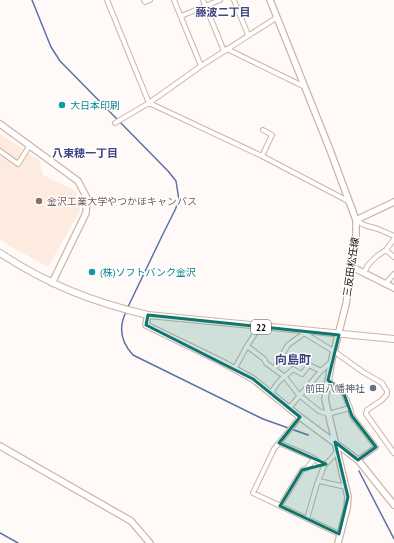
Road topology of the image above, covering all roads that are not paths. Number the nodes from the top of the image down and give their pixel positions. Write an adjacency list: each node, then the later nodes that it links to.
1 (107, 0): 16 (street)
2 (144, 0): 3 (street)
3 (150, 0)
4 (174, 0): 10 (street)
5 (203, 0): 9 (street)
6 (220, 0): 9 (street)
7 (234, 0): 12 (street)
8 (270, 0): 11 (street, 三反田松任線)
9 (206, 6): 10 (street); 13 (street)
10 (180, 16): 14 (street)
11 (276, 18): 12 (street); 15 (street, 三反田松任線)
12 (248, 35): 13 (street)
13 (226, 50): 14 (street); 15 (street)
14 (201, 66): 16 (street)
15 (305, 87): 23 (street, 三反田松任線)
16 (149, 104): 17 (street); 22 (street)
17 (116, 122)
18 (0, 124): 20 (street)
19 (263, 130): 22 (street)
20 (30, 145): 21 (street); 33 (street)
21 (0, 151)
22 (262, 156): 23 (street)
23 (349, 201): 25 (street, 三反田松任線)
24 (393, 203): 25 (street)
25 (356, 220): 26 (street); 30 (street, 三反田松任線)
26 (394, 238): 27 (street)
27 (386, 250): 29 (street); 31 (street)
28 (0, 253): 33 (main road, 22)
29 (394, 257)
30 (352, 267): 31 (street); 39 (street, 三反田松任線)
31 (364, 273): 34 (street)
32 (394, 274): 34 (street)
33 (52, 283): 36 (main road, 22)
34 (386, 283): 35 (street)
35 (394, 288)
36 (148, 315): 37 (main road, 22); 44 (street)
37 (260, 326): 38 (main road, 22); 41 (street)
38 (305, 332): 39 (main road, 22); 42 (street); 45 (street)
39 (339, 335): 40 (main road, 22); 42 (street, 三反田松任線)
40 (394, 339)
41 (247, 346): 44 (street); 45 (street)
42 (335, 352): 43 (street, 三反田松任線); 59 (street)
43 (331, 362): 46 (street); 48 (street, 三反田松任線)
44 (235, 368): 49 (street)
45 (274, 369): 47 (street)
46 (321, 371): 47 (street); 50 (street)
47 (285, 377): 49 (street); 50 (street)
48 (328, 380): 52 (street); 53 (street, 三反田松任線)
49 (271, 394): 51 (street)
50 (299, 395): 51 (street); 53 (street)
51 (289, 408): 54 (street)
52 (350, 408): 53 (street); 61 (street)
53 (328, 414): 55 (street, 三反田松任線)
54 (300, 417): 55 (street); 56 (street)
55 (335, 442): 58 (street, 三反田松任線); 61 (street)
56 (279, 443): 60 (street); 66 (street)
57 (0, 446): 69 (street)
58 (337, 452): 62 (street); 64 (street, 三反田松任線)
59 (394, 453)
60 (314, 459): 62 (street); 66 (street)
61 (358, 460): 65 (street)
62 (324, 466): 63 (street)
63 (319, 480): 64 (street); 67 (street)
64 (346, 487): 68 (street, 三反田松任線)
65 (394, 505)
66 (280, 506): 67 (street)
67 (307, 519): 68 (street)
68 (339, 534): 70 (street, 三反田松任線)
69 (150, 543)
70 (338, 543)

